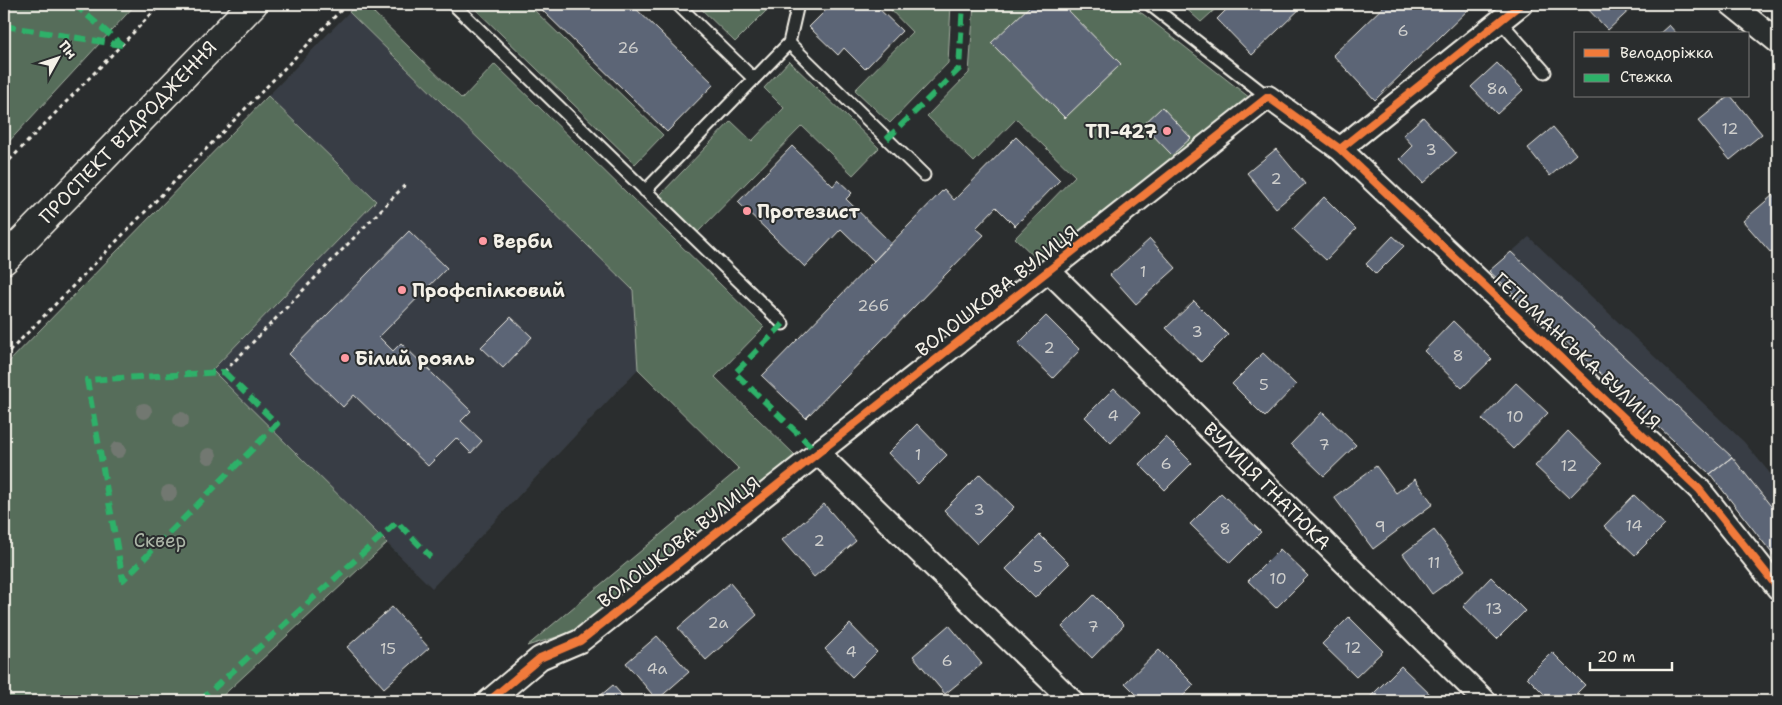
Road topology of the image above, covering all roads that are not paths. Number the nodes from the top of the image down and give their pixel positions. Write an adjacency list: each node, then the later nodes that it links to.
1 (253, 4): 17 (main road, ПРОСПЕКТ ВІДРОДЖЕННЯ)
2 (453, 4): 16 (lane)
3 (677, 4): 12 (lane)
4 (798, 4): 10 (lane)
5 (1149, 4): 13 (lane)
6 (1521, 4): 8 (street)
7 (1738, 6): 9 (street)
8 (1500, 21): 11 (lane); 14 (street)
9 (1778, 42)
10 (789, 43): 12 (lane); 15 (lane)
11 (1545, 72)
12 (754, 78): 16 (lane)
13 (1268, 98): 14 (street); 18 (street, ВОЛОШКОВА ВУЛИЦЯ)
14 (1340, 149): 21 (street, ГЕТЬМАНСЬКА ВУЛИЦЯ)
15 (924, 175)
16 (645, 191): 19 (lane)
17 (4, 260)
18 (1049, 271): 20 (street, ВОЛОШКОВА ВУЛИЦЯ); 24 (street, ВУЛИЦЯ ГНАТЮКА)
19 (783, 324)
20 (818, 453): 22 (street, ВОЛОШКОВА ВУЛИЦЯ); 23 (street)
21 (1778, 588)
22 (489, 701)
23 (1072, 701)
24 (1485, 701)

